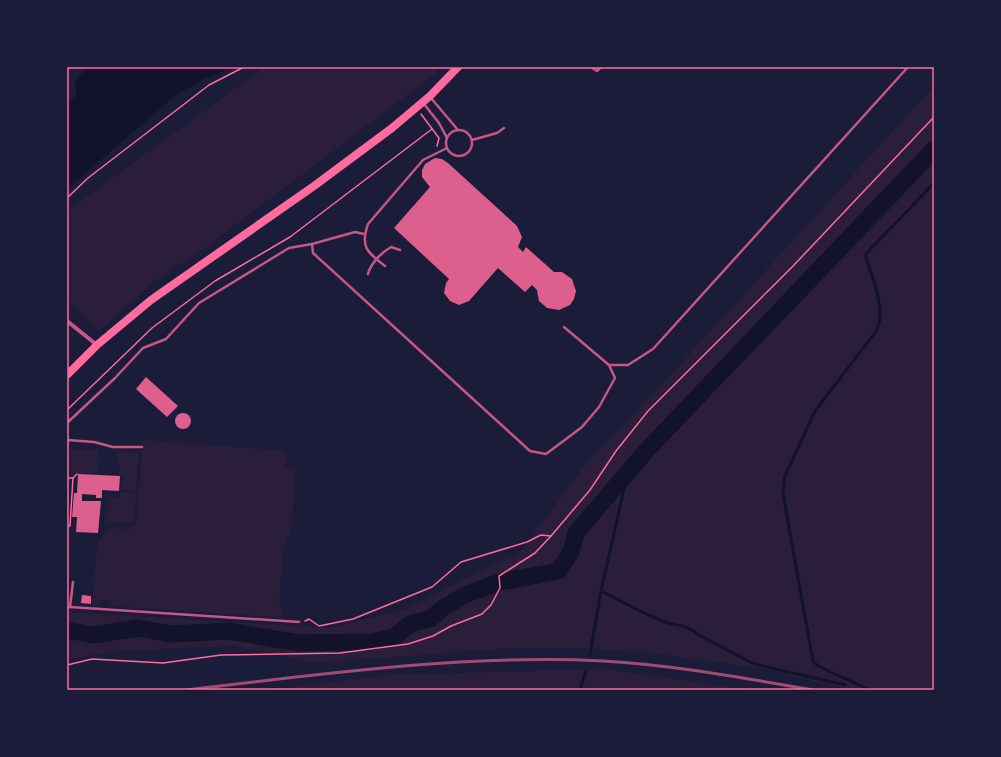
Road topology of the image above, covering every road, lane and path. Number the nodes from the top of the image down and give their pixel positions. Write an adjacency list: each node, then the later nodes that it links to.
1 (244, 67): 16 (path)
2 (458, 67): 6 (main road)
3 (591, 67): 4 (lane)
4 (601, 67)
5 (908, 67): 26 (lane)
6 (430, 96): 7 (main road); 11 (lane)
7 (419, 105): 10 (path); 12 (lane); 25 (main road)
8 (934, 117): 36 (path)
9 (504, 128): 13 (lane)
10 (432, 129): 15 (path); 28 (path)
11 (458, 130): 12 (lane); 13 (lane)
12 (447, 138): 14 (lane)
13 (472, 140): 14 (lane)
14 (447, 148): 15 (lane)
15 (438, 151): 17 (lane)
16 (67, 198)
17 (364, 234): 18 (lane); 20 (lane)
18 (312, 244): 26 (lane); 29 (lane)
19 (400, 250): 20 (lane)
20 (376, 259): 21 (lane); 22 (lane)
21 (385, 266)
22 (368, 274)
23 (67, 321): 25 (street)
24 (564, 327): 26 (lane)
25 (97, 346): 27 (main road)
26 (609, 365)
27 (67, 375)
28 (67, 410)
29 (67, 423)
30 (67, 440): 31 (lane)
31 (142, 447)
32 (77, 474): 34 (path)
33 (67, 478): 34 (path)
34 (73, 478): 35 (path)
35 (67, 526)
36 (552, 536): 39 (path); 40 (path)
37 (73, 582): 38 (lane)
38 (69, 607): 39 (lane)
39 (300, 622)
40 (67, 664)

